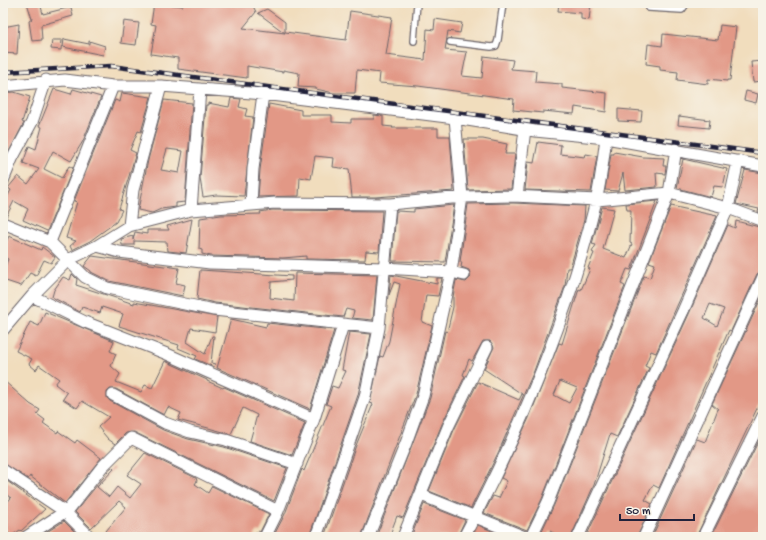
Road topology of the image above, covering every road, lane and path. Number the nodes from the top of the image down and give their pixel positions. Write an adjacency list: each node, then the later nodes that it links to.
1 (417, 3): 5 (lane)
2 (503, 3): 6 (lane)
3 (686, 3): 4 (lane)
4 (649, 8)
5 (414, 41)
6 (450, 42)
7 (46, 80): 8 (street); 9 (street); 19 (street)
8 (3, 86)
9 (113, 86): 10 (street); 31 (street)
10 (161, 86): 11 (street); 30 (street)
11 (200, 89): 12 (street); 27 (street)
12 (263, 94): 13 (street); 25 (street)
13 (454, 118): 14 (street); 22 (street)
14 (525, 129): 15 (street); 21 (street)
15 (606, 138): 16 (street); 23 (street)
16 (676, 149): 17 (street); 20 (street)
17 (738, 161): 18 (street); 26 (street)
18 (763, 166)
19 (3, 182)
20 (669, 193): 23 (street); 26 (street); 60 (street)
21 (517, 196): 22 (street); 23 (street)
22 (462, 197): 24 (street); 35 (street)
23 (596, 200): 51 (street)
24 (390, 204): 25 (street); 34 (street)
25 (251, 205): 27 (street)
26 (728, 208): 28 (street); 61 (street)
27 (191, 210): 30 (street)
28 (763, 221)
29 (3, 223): 31 (street)
30 (129, 226): 32 (street)
31 (50, 242): 33 (street)
32 (97, 246): 33 (street); 34 (street)
33 (68, 260): 38 (street); 39 (street)
34 (384, 268): 35 (street); 40 (street)
35 (451, 272): 36 (street); 56 (street)
36 (464, 275)
37 (763, 277): 62 (street)
38 (32, 296): 41 (street); 45 (street)
39 (343, 325): 40 (street); 45 (street)
40 (380, 328): 55 (street)
41 (3, 330)
42 (488, 347): 48 (street)
43 (113, 395): 46 (street)
44 (763, 416): 63 (street)
45 (314, 419): 46 (street)
46 (297, 464): 50 (street)
47 (3, 470): 49 (street)
48 (421, 495): 51 (street); 57 (street)
49 (64, 511): 50 (street); 52 (street); 53 (street)
50 (278, 511): 54 (street)
51 (475, 517): 58 (street); 59 (street)
52 (26, 537)
53 (90, 537)
54 (265, 537)
55 (316, 537)
56 (368, 537)
57 (403, 537)
58 (464, 537)
59 (525, 537)
60 (531, 537)
61 (578, 537)
62 (644, 537)
63 (703, 537)

